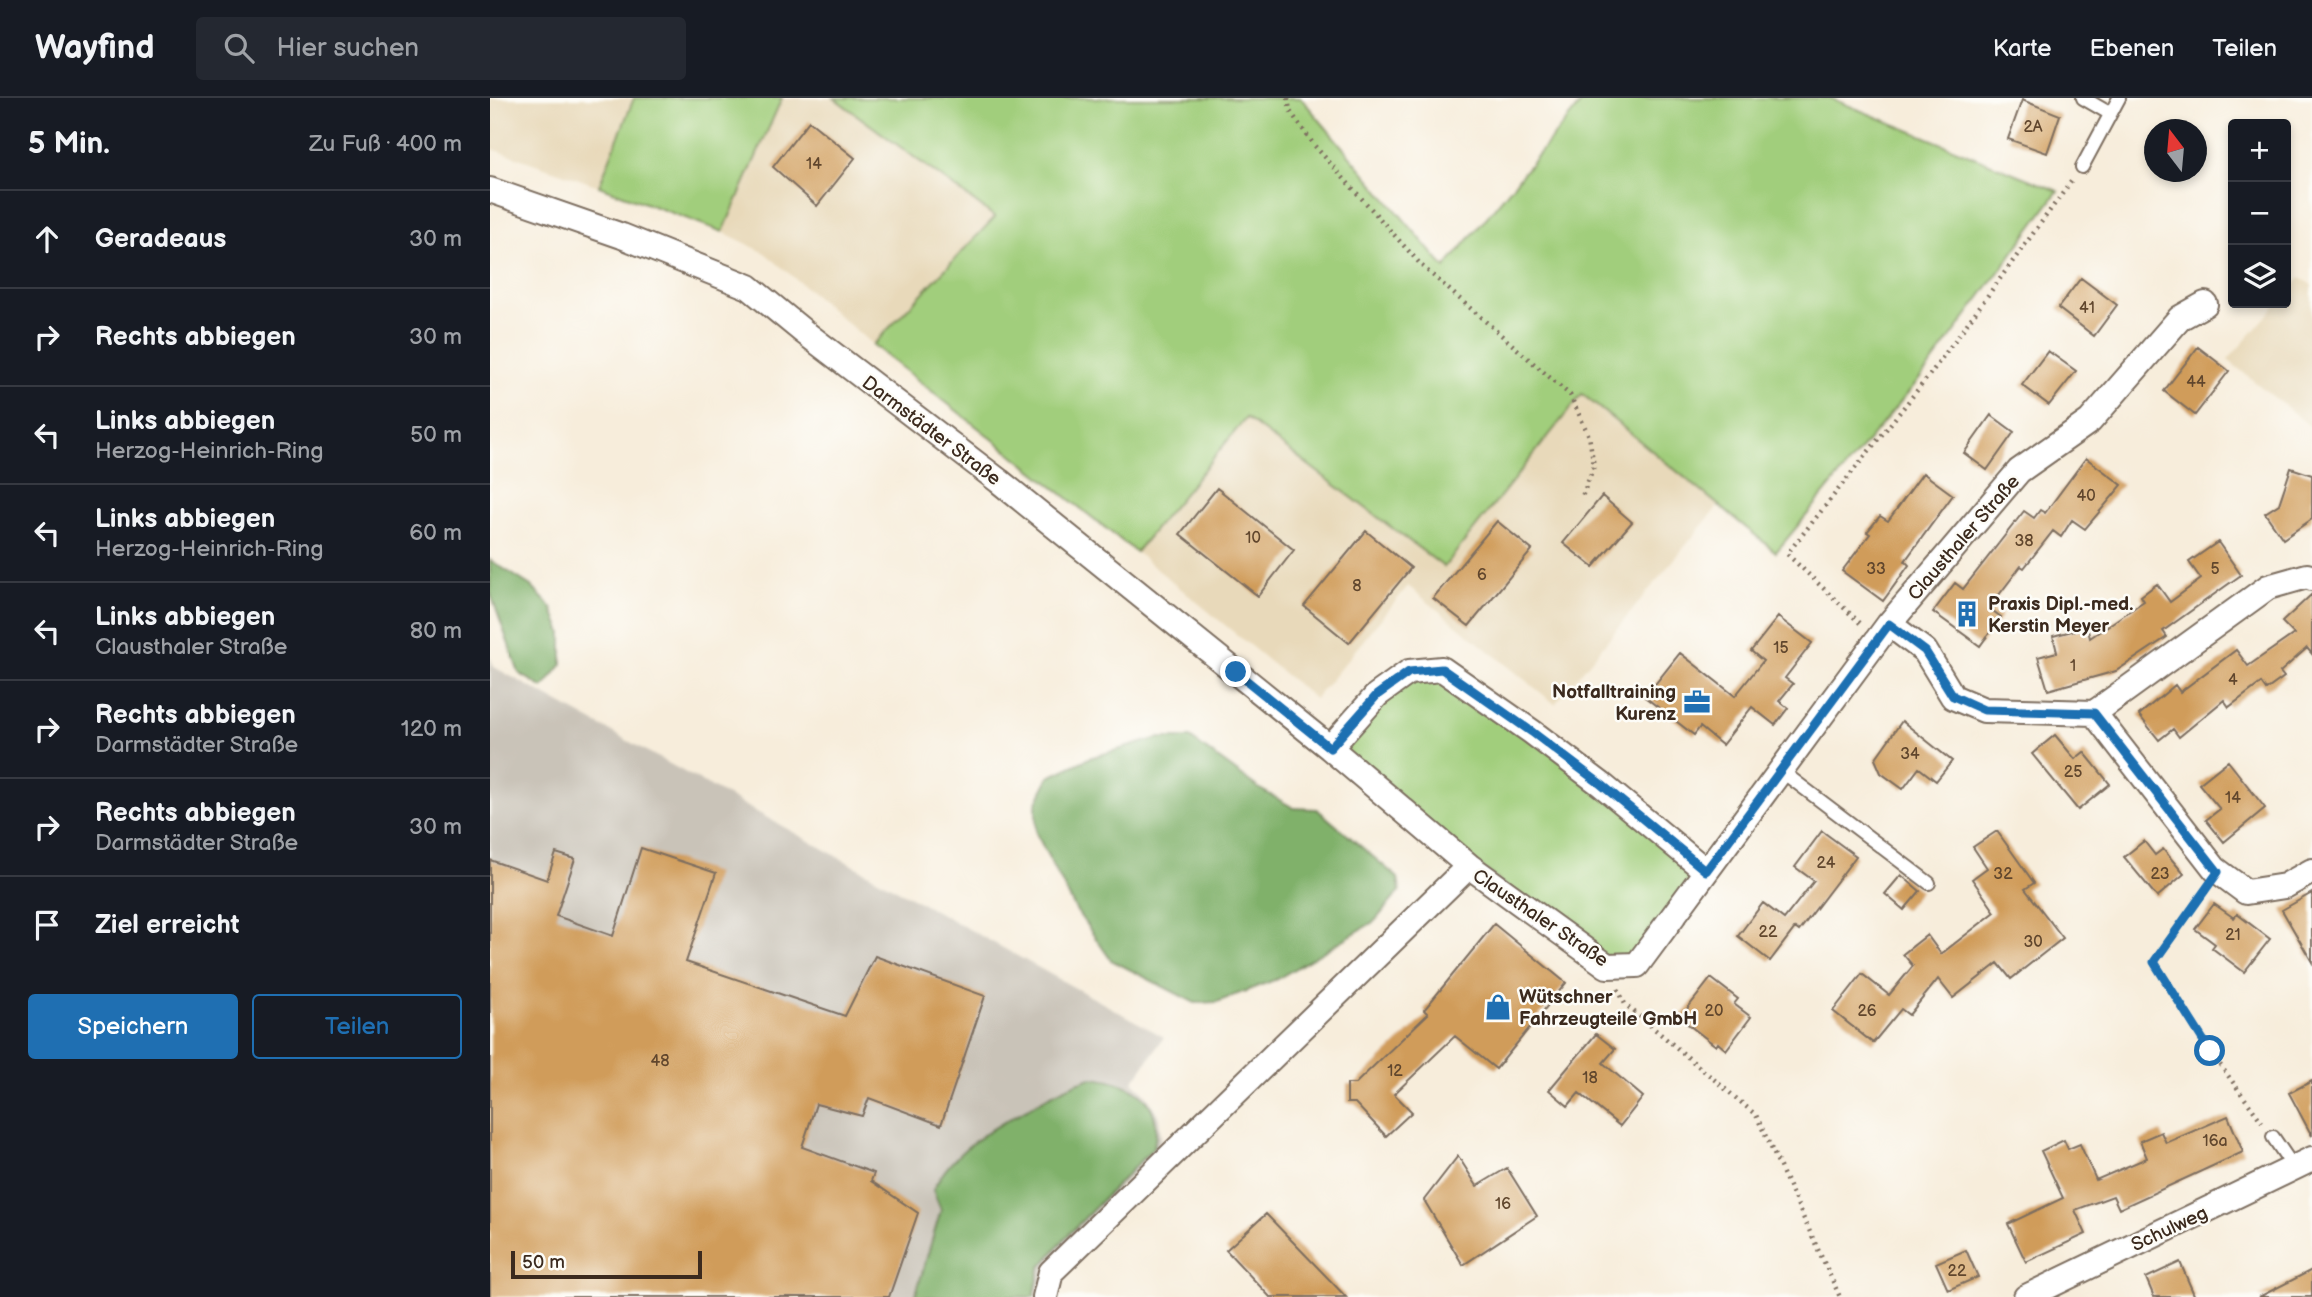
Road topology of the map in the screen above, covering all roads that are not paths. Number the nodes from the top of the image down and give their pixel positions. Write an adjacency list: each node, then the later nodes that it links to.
1 (2083, 98): 3 (lane)
2 (2119, 98): 3 (lane)
3 (2109, 113): 4 (lane)
4 (2082, 167)
5 (490, 190): 10 (street, Darmstädter Straße)
6 (2205, 304): 8 (street, Clausthaler Straße)
7 (2312, 578): 9 (street)
8 (1883, 632): 9 (street); 11 (street, Clausthaler Straße)
9 (2094, 713): 13 (street)
10 (1330, 748): 12 (street, Darmstädter Straße); 14 (street)
11 (1780, 770): 14 (street, Clausthaler Straße); 15 (lane)
12 (1469, 866): 14 (street, Clausthaler Straße); 18 (street, Clausthaler Straße)
13 (2312, 870)
14 (1706, 871)
15 (1929, 883)
16 (2273, 1137): 17 (lane)
17 (2303, 1164): 19 (street, Schulweg)
18 (1045, 1297)
19 (2026, 1297)

